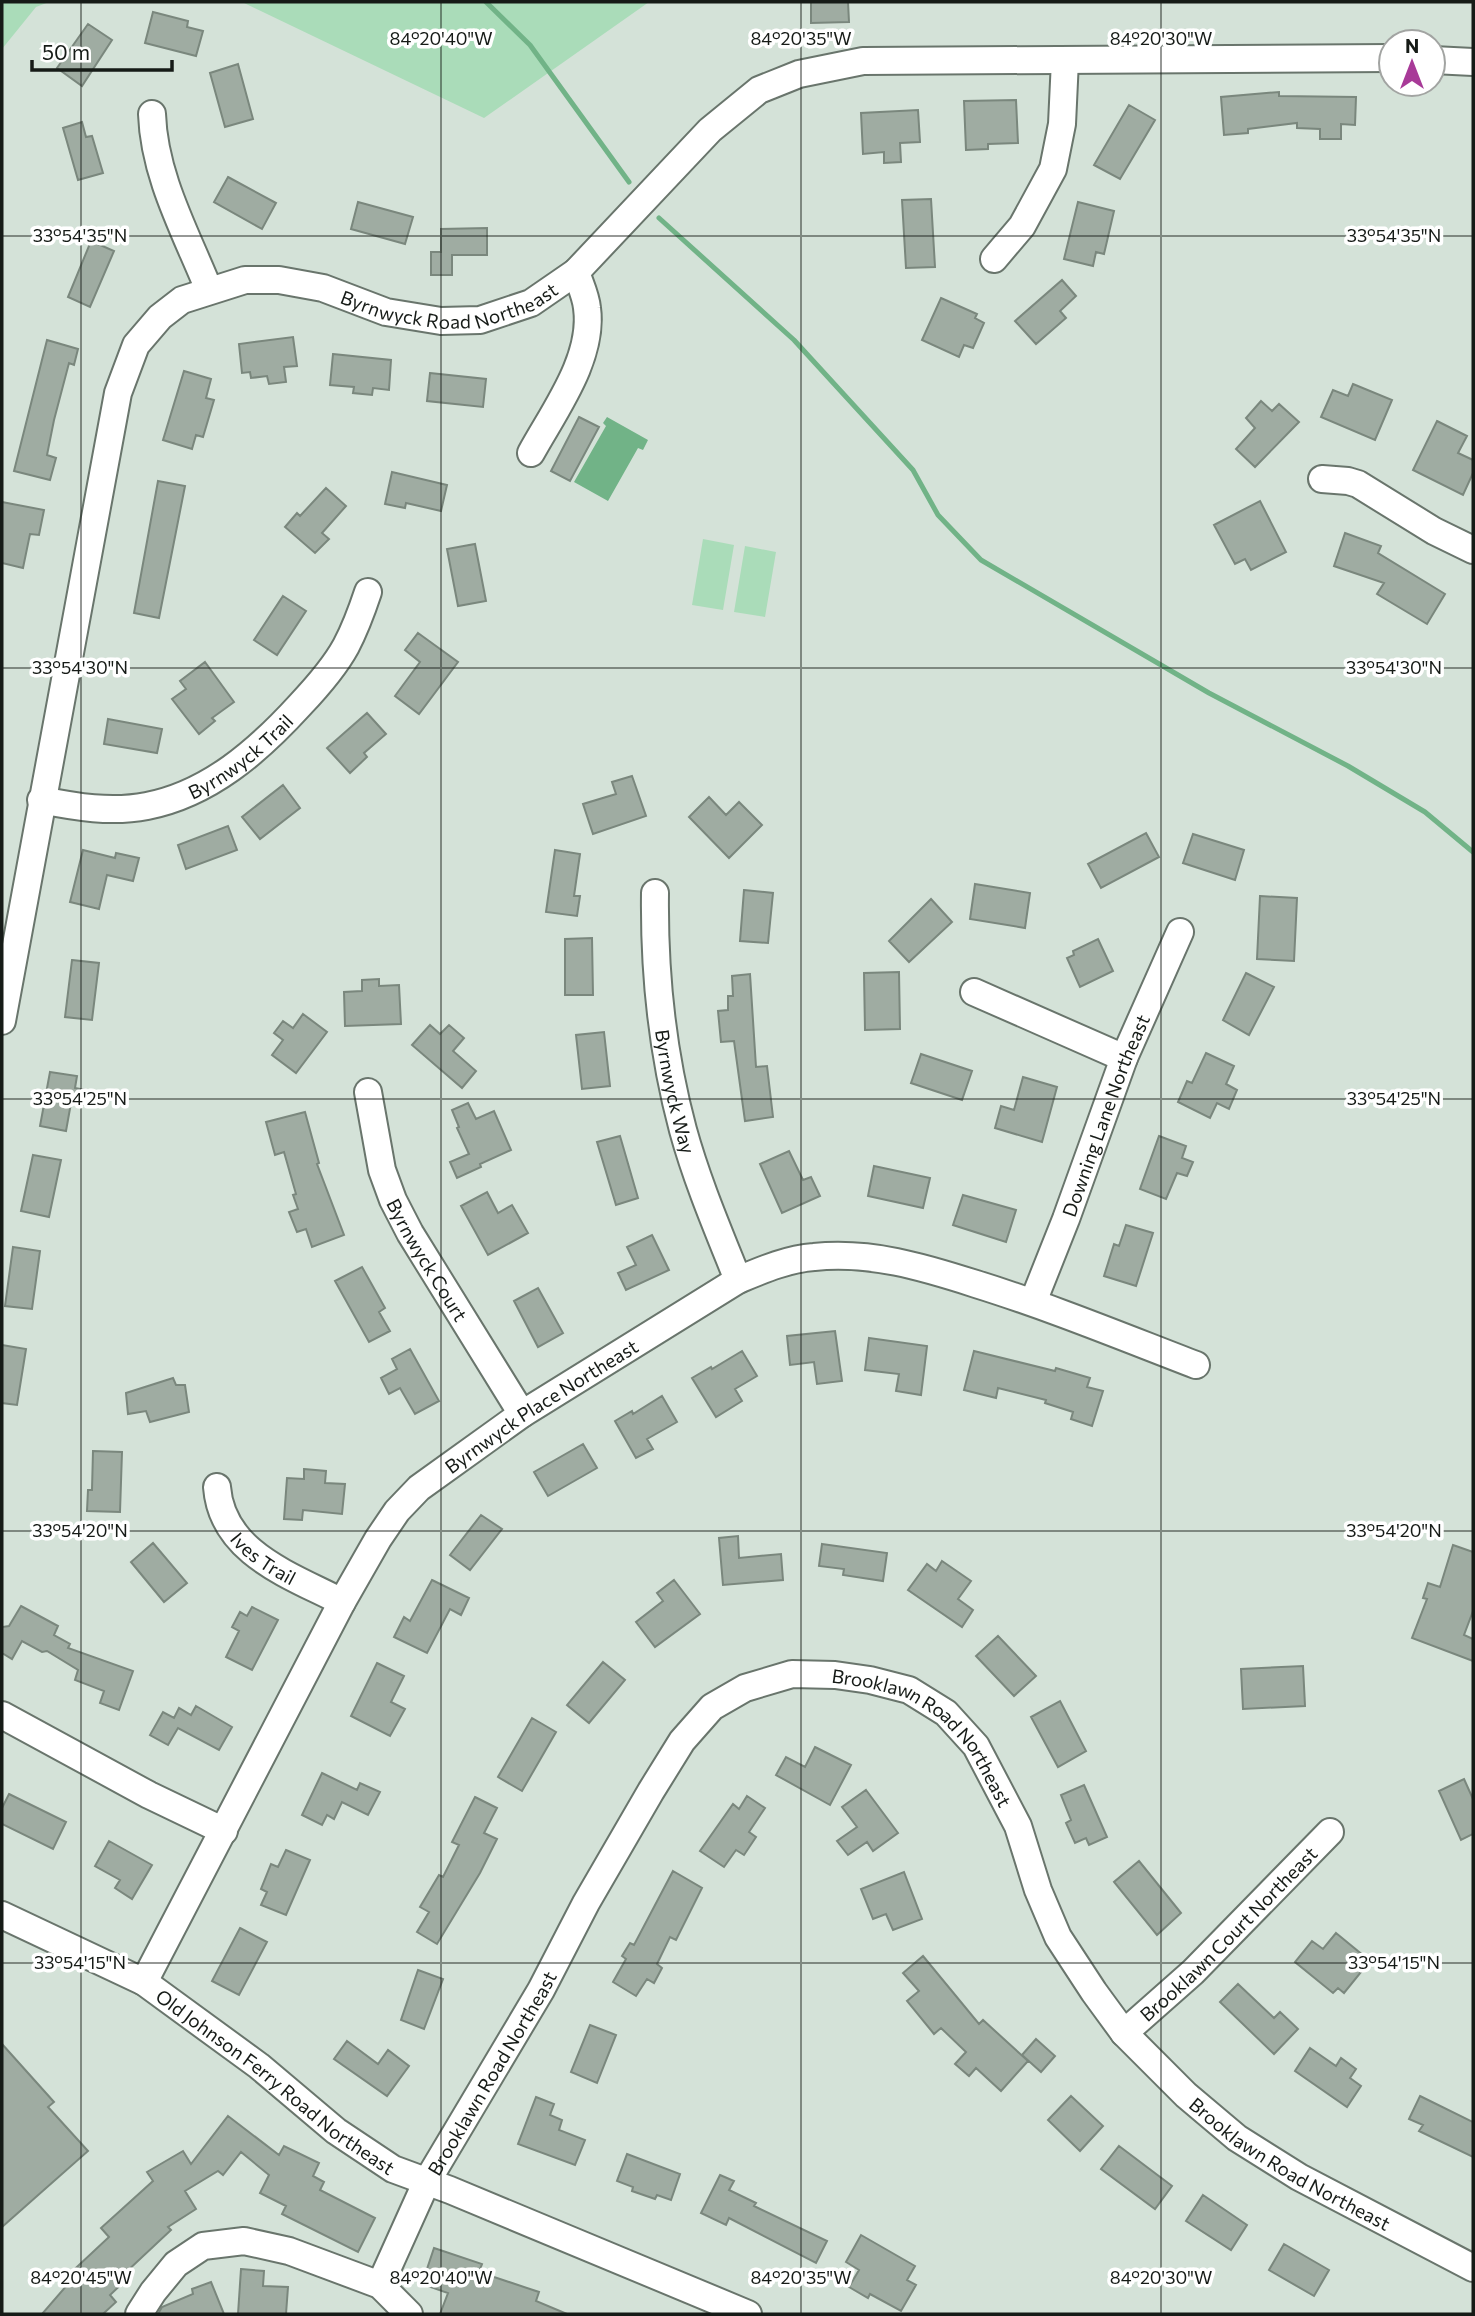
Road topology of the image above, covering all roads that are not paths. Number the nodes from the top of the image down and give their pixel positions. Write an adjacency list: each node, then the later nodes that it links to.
1 (1377, 58): 2 (street, Byrnwyck Road Northeast)
2 (1065, 60): 6 (street); 7 (street, Byrnwyck Road Northeast)
3 (1447, 61): 4 (street)
4 (1473, 62)
5 (152, 114): 8 (street)
6 (994, 259)
7 (576, 272): 8 (street, Byrnwyck Road Northeast); 9 (street)
8 (209, 290): 13 (street, Byrnwyck Road Northeast)
9 (531, 453)
10 (1322, 479): 11 (street)
11 (1473, 550)
12 (368, 592): 13 (street, Byrnwyck Trail)
13 (41, 800): 17 (street, Byrnwyck Road Northeast)
14 (655, 893): 20 (street, Byrnwyck Way)
15 (1180, 932): 18 (street, Downing Lane Northeast)
16 (974, 992): 18 (street)
17 (2, 1021)
18 (1124, 1058): 21 (street, Downing Lane Northeast)
19 (368, 1092): 23 (street, Byrnwyck Court)
20 (738, 1280): 21 (street, Byrnwyck Place Northeast); 23 (street, Byrnwyck Place Northeast)
21 (1033, 1302): 22 (street, Byrnwyck Place Northeast)
22 (1196, 1365)
23 (522, 1413): 25 (street, Byrnwyck Place Northeast)
24 (216, 1487): 25 (street, Ives Trail)
25 (342, 1602): 27 (street, Byrnwyck Place Northeast)
26 (2, 1715): 27 (street)
27 (224, 1831): 30 (street, Byrnwyck Place Northeast)
28 (1329, 1832): 31 (street, Brooklawn Court Northeast)
29 (2, 1915): 30 (street, Old Johnson Ferry Road Northeast)
30 (144, 1982): 32 (street, Old Johnson Ferry Road Northeast)
31 (1124, 2033): 32 (street, Brooklawn Road Northeast); 33 (street, Brooklawn Road Northeast)
32 (426, 2183): 34 (street, Brooklawn Road Northeast); 37 (street, Old Johnson Ferry Road Northeast)
33 (1473, 2268)
34 (380, 2285): 35 (street); 36 (street)
35 (139, 2314)
36 (409, 2314)
37 (748, 2314)

